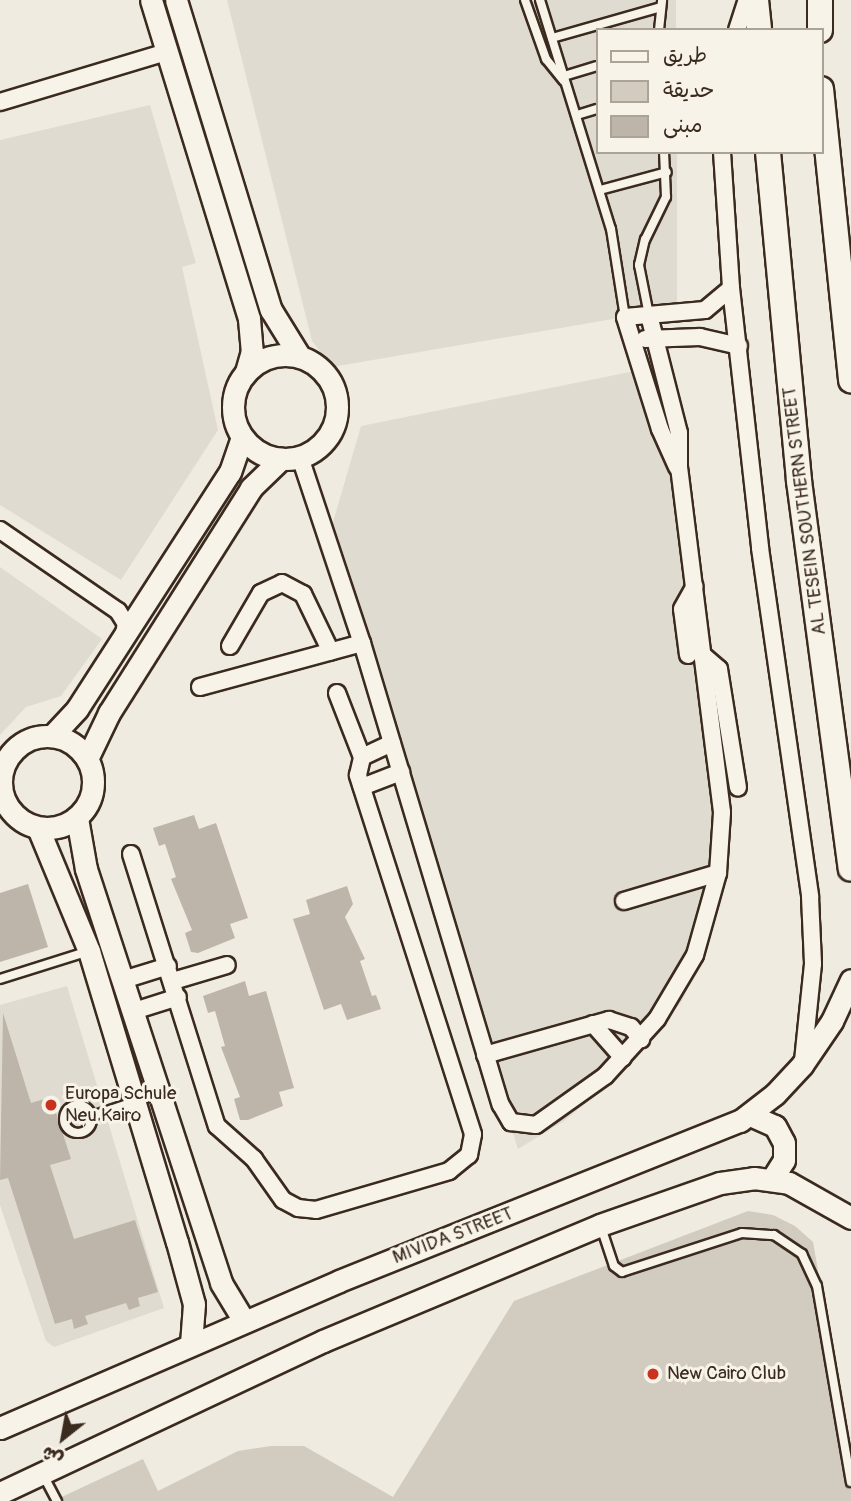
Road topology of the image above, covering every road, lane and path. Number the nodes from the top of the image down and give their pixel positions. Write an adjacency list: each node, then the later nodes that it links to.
1 (151, 0): 14 (street)
2 (176, 0): 35 (street)
3 (525, 0): 16 (lane)
4 (541, 0): 13 (lane)
5 (747, 0): 10 (street)
6 (757, 0): 11 (main road)
7 (821, 0): 12 (main road)
8 (662, 4): 9 (lane); 13 (lane)
9 (659, 28)
10 (738, 28)
11 (759, 28)
12 (820, 28)
13 (552, 38): 16 (lane)
14 (167, 52): 17 (street); 36 (street)
15 (596, 66): 16 (lane)
16 (565, 80): 20 (lane)
17 (0, 102)
18 (823, 108): 27 (main road)
19 (596, 109): 20 (lane)
20 (577, 115): 21 (lane)
21 (593, 151): 26 (lane)
22 (664, 154): 25 (lane)
23 (722, 154): 29 (street)
24 (768, 154): 62 (main road, AL TESEIN SOUTHERN STREET)
25 (667, 172): 26 (lane); 30 (lane)
26 (600, 190): 31 (lane)
27 (834, 212): 28 (street); 37 (main road)
28 (851, 238)
29 (731, 288): 30 (street); 34 (street)
30 (649, 315): 31 (street); 32 (street)
31 (625, 317): 33 (street)
32 (655, 338): 33 (street); 34 (street); 40 (street)
33 (632, 340): 40 (street)
34 (739, 346): 78 (street)
35 (300, 358): 36 (street); 39 (street)
36 (246, 372): 38 (street)
37 (851, 380)
38 (243, 437): 39 (street); 42 (street)
39 (290, 458): 43 (street); 44 (street)
40 (678, 469): 47 (street)
41 (0, 530): 42 (street)
42 (127, 632): 43 (street); 50 (street)
43 (155, 641): 53 (street)
44 (362, 643): 46 (street); 51 (street)
45 (230, 646): 46 (street)
46 (331, 652): 48 (street)
47 (696, 656): 57 (street); 63 (street)
48 (200, 687)
49 (337, 693): 52 (street)
50 (52, 736): 53 (street); 55 (street)
51 (392, 743): 52 (street); 54 (street)
52 (362, 757): 56 (street)
53 (87, 760): 59 (street)
54 (401, 772): 56 (street); 76 (street)
55 (1, 773): 58 (street)
56 (362, 787): 72 (street)
57 (738, 787)
58 (9, 817): 60 (street)
59 (77, 818): 60 (street); 65 (street)
60 (38, 828): 66 (street)
61 (131, 854): 68 (street)
62 (851, 869)
63 (718, 873): 64 (street); 75 (street)
64 (624, 901)
65 (111, 944): 66 (lane); 70 (street)
66 (89, 951): 69 (lane); 80 (street)
67 (228, 965): 68 (street)
68 (170, 973): 70 (street); 72 (street)
69 (0, 979)
70 (123, 980): 73 (street)
71 (851, 980): 78 (street, MIVIDA STREET)
72 (178, 997): 73 (street)
73 (134, 1011): 79 (street)
74 (593, 1024): 75 (street); 76 (street); 77 (street)
75 (641, 1039): 77 (street)
76 (485, 1055): 77 (street)
77 (623, 1058)
78 (802, 1065): 81 (street, MIVIDA STREET)
79 (160, 1093): 80 (lane); 83 (street)
80 (135, 1102): 82 (lane); 85 (street)
81 (750, 1115): 84 (street); 90 (street, MIVIDA STREET)
82 (89, 1117)
83 (187, 1177): 85 (street); 88 (street)
84 (772, 1179): 86 (street); 87 (street)
85 (160, 1187): 89 (street)
86 (851, 1218)
87 (600, 1225): 93 (street); 94 (lane)
88 (205, 1233): 89 (street); 90 (street)
89 (177, 1242): 91 (street)
90 (244, 1321): 91 (street, MIVIDA STREET)
91 (191, 1344): 92 (street, MIVIDA STREET)
92 (0, 1429)
93 (42, 1473): 95 (street); 96 (lane)
94 (851, 1482)
95 (0, 1493)
96 (57, 1501)

